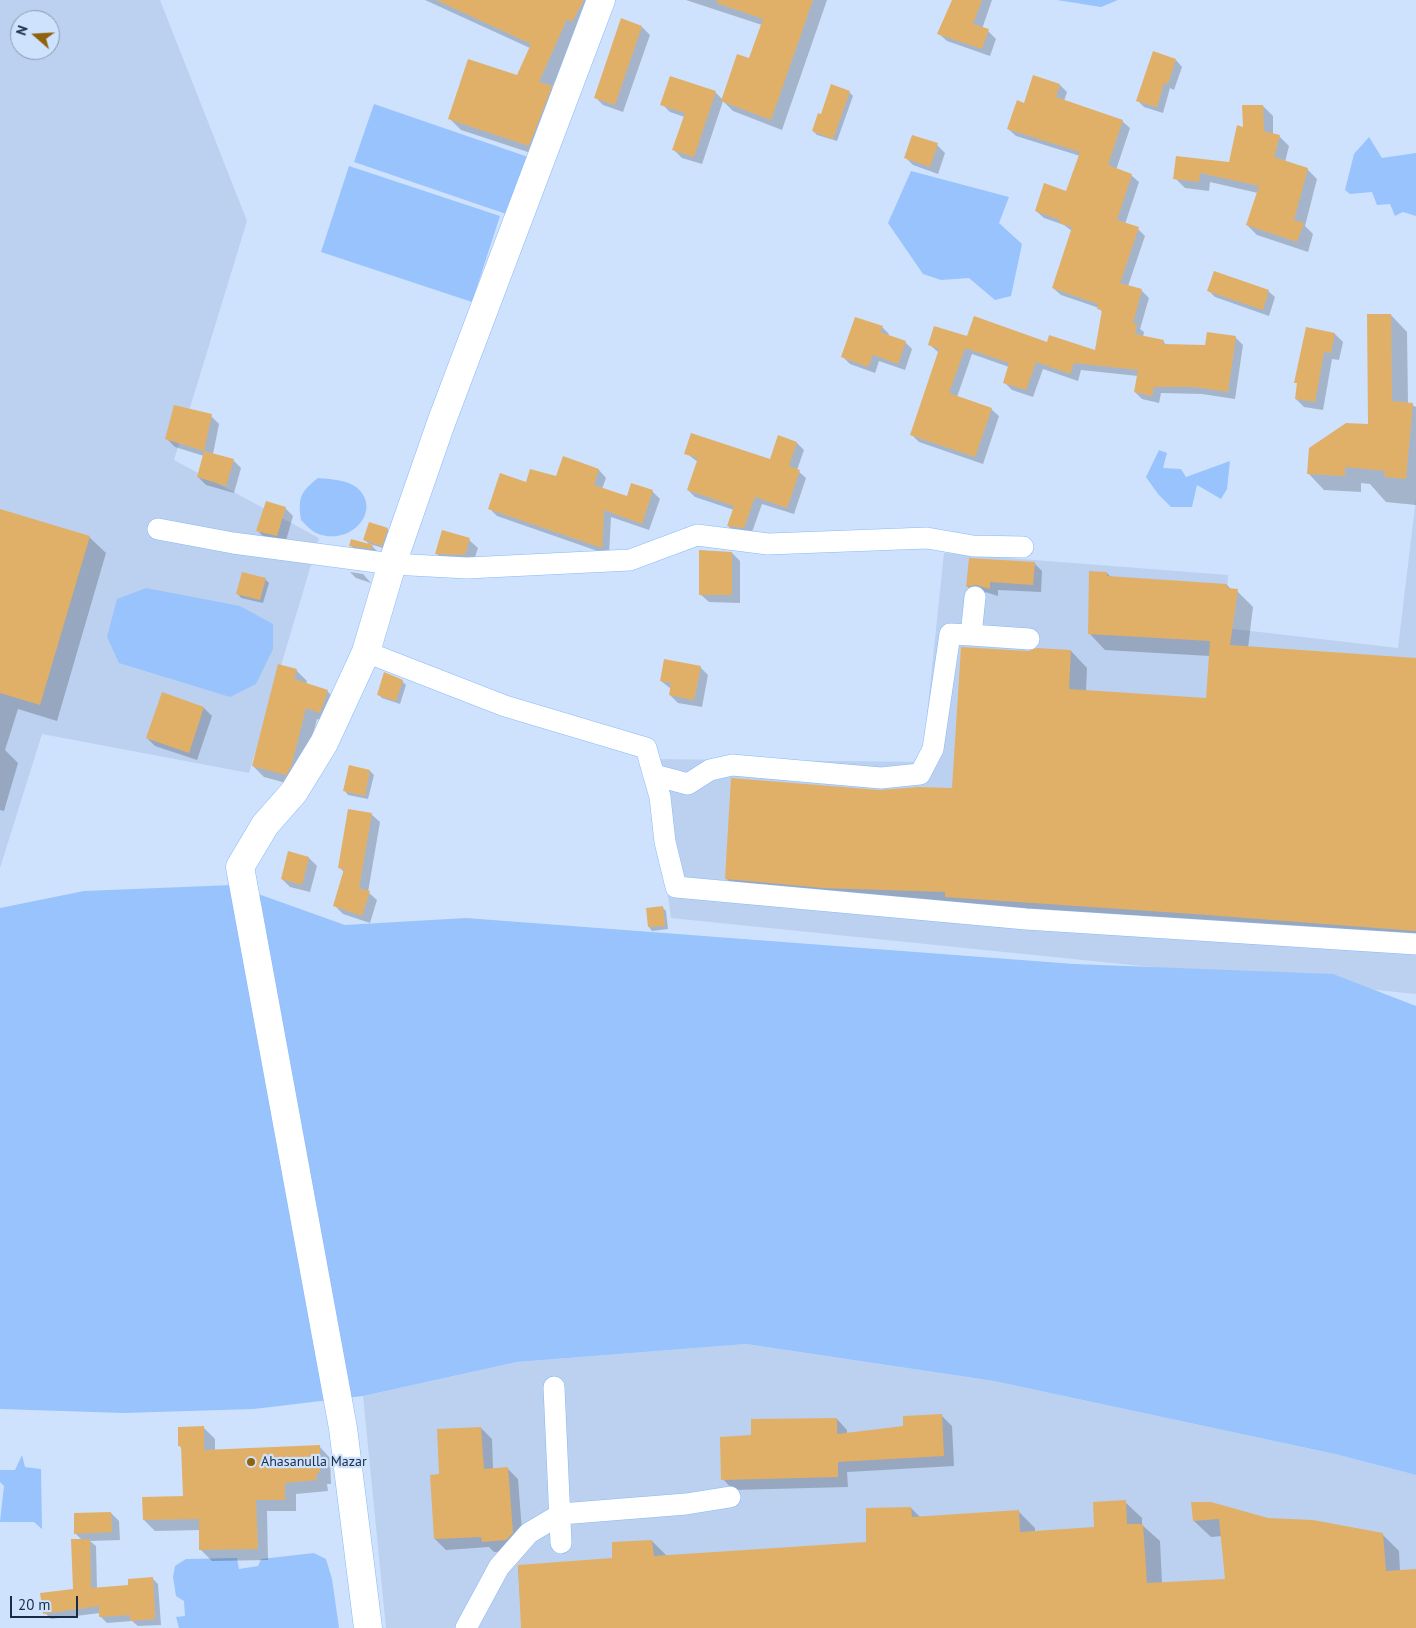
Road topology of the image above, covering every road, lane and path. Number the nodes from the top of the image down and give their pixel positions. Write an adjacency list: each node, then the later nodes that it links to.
1 (601, 0): 4 (main road)
2 (158, 529): 4 (street)
3 (1024, 547): 4 (street)
4 (392, 564): 8 (main road)
5 (975, 597): 6 (street)
6 (971, 635): 7 (street); 9 (street)
7 (1029, 639)
8 (366, 652): 9 (street); 15 (main road)
9 (654, 775): 10 (street)
10 (1416, 944)
11 (554, 1387): 13 (street)
12 (730, 1497): 13 (street)
13 (561, 1514): 14 (street); 16 (street)
14 (561, 1543)
15 (368, 1628)
16 (466, 1628)

